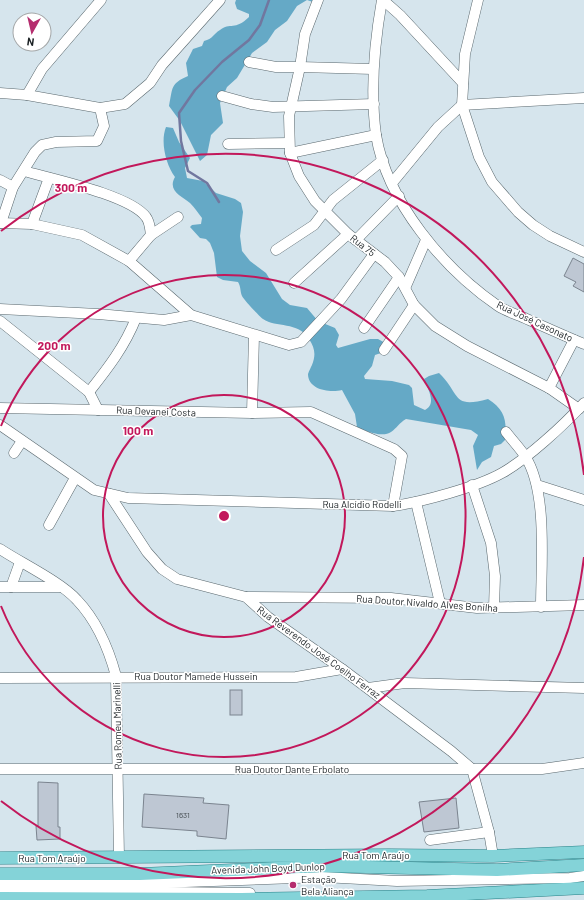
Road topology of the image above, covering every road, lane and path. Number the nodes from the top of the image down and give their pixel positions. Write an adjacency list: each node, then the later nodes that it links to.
1 (101, 0): 11 (street)
2 (220, 0): 17 (street)
3 (318, 0): 7 (street, Rua 75)
4 (383, 0): 8 (street, Rua José Casonato); 9 (street)
5 (478, 0): 9 (street)
6 (249, 62): 7 (street)
7 (300, 66): 8 (street); 16 (street, Rua 75)
8 (373, 69): 14 (street, Rua José Casonato)
9 (463, 83): 15 (street)
10 (0, 93): 11 (street)
11 (27, 95): 17 (street)
12 (222, 96): 16 (street)
13 (584, 98): 15 (street)
14 (374, 104): 16 (street); 18 (street, Rua José Casonato)
15 (462, 105): 25 (street); 36 (street)
16 (291, 107): 20 (street, Rua 75)
17 (100, 108): 22 (street)
18 (376, 135): 20 (street); 21 (street, Rua José Casonato)
19 (228, 144): 20 (street)
20 (290, 148): 28 (street, Rua 75)
21 (383, 160): 25 (street, Rua José Casonato); 28 (street)
22 (24, 171): 23 (street); 26 (street)
23 (49, 178): 31 (street); 32 (street)
24 (0, 180): 26 (street)
25 (392, 183): 27 (street, Rua José Casonato)
26 (13, 187): 30 (street)
27 (399, 196): 33 (street); 34 (street, Rua José Casonato)
28 (325, 210): 33 (street, Rua 75); 35 (street)
29 (178, 217): 32 (street)
30 (0, 223): 31 (street)
31 (32, 224): 38 (street)
32 (151, 235): 38 (street)
33 (352, 237): 37 (street, Rua 75); 40 (street)
34 (426, 240): 41 (street); 49 (street, Rua José Casonato)
35 (276, 250)
36 (584, 252)
37 (374, 254): 39 (street, Rua 75); 48 (street)
38 (128, 261): 44 (street)
39 (400, 277): 41 (street, Rua 75); 47 (street)
40 (294, 283)
41 (406, 286): 42 (street, Rua 75)
42 (414, 305): 51 (street); 52 (street, Rua 75)
43 (0, 309): 45 (street)
44 (191, 315): 45 (street); 48 (street)
45 (136, 318): 53 (street)
46 (0, 321): 53 (street)
47 (364, 328)
48 (254, 335): 57 (street)
49 (574, 340): 50 (street, Rua José Casonato); 52 (street)
50 (584, 344)
51 (384, 350)
52 (548, 388): 54 (street, Rua 75)
53 (89, 392): 56 (street)
54 (582, 406): 62 (street, Rua Alcídio Rodelli)
55 (0, 408): 56 (street, Rua Devanei Costa)
56 (98, 410): 57 (street, Rua Devanei Costa)
57 (252, 414): 69 (street, Rua Devanei Costa)
58 (0, 425): 60 (street)
59 (506, 432): 62 (street)
60 (22, 441): 61 (street); 63 (street)
61 (14, 452)
62 (526, 457): 64 (street, Rua Alcídio Rodelli); 65 (street)
63 (75, 478): 66 (street); 70 (street)
64 (472, 485): 68 (street, Rua Alcídio Rodelli); 80 (street)
65 (537, 485): 67 (street); 79 (street)
66 (109, 494): 69 (street, Rua Alcídio Rodelli); 76 (street, Rua Reverendo José Coelho Ferraz)
67 (584, 500)
68 (416, 502): 69 (street, Rua Alcídio Rodelli); 77 (street)
69 (393, 506)
70 (49, 526)
71 (0, 549): 72 (street, Rua Romeu Marinelli)
72 (20, 562): 74 (street); 75 (street, Rua Romeu Marinelli)
73 (0, 587): 74 (street)
74 (11, 587): 75 (street)
75 (61, 587): 82 (street, Rua Romeu Marinelli)
76 (246, 597): 77 (street, Rua Doutor Nivaldo Alves Bonilha); 81 (street, Rua Reverendo José Coelho Ferraz)
77 (440, 603): 80 (street, Rua Doutor Nivaldo Alves Bonilha)
78 (584, 605): 79 (street, Rua Doutor Nivaldo Alves Bonilha)
79 (541, 607): 80 (street, Rua Doutor Nivaldo Alves Bonilha)
80 (494, 608)
81 (342, 669): 82 (street, Rua Doutor Mamede Hussein); 84 (street, Rua Reverendo José Coelho Ferraz)
82 (116, 676): 83 (street, Rua Doutor Mamede Hussein); 87 (street, Rua Romeu Marinelli)
83 (0, 678)
84 (368, 688): 85 (street); 89 (street, Rua Reverendo José Coelho Ferraz)
85 (584, 688)
86 (584, 763): 89 (street, Rua Doutor Dante Erbolato)
87 (118, 768): 88 (street, Rua Doutor Dante Erbolato); 89 (street, Rua Doutor Dante Erbolato); 95 (street, Rua Romeu Marinelli)
88 (0, 769)
89 (472, 769): 90 (street)
90 (489, 832): 91 (street); 93 (street)
91 (430, 840)
92 (584, 852): 93 (main road, Rua Tom Araújo)
93 (493, 856): 95 (main road, Rua Tom Araújo)
94 (0, 858): 95 (main road, Rua Tom Araújo)
95 (119, 858)
96 (584, 865): 97 (main road, Avenida John Boyd Dunlop)
97 (0, 874)
98 (584, 876): 99 (street)
99 (0, 881)
100 (584, 884): 102 (street)
101 (584, 888): 103 (main road)
102 (0, 890)
103 (427, 896): 104 (main road); 105 (main road)
104 (0, 898)
105 (443, 900)

